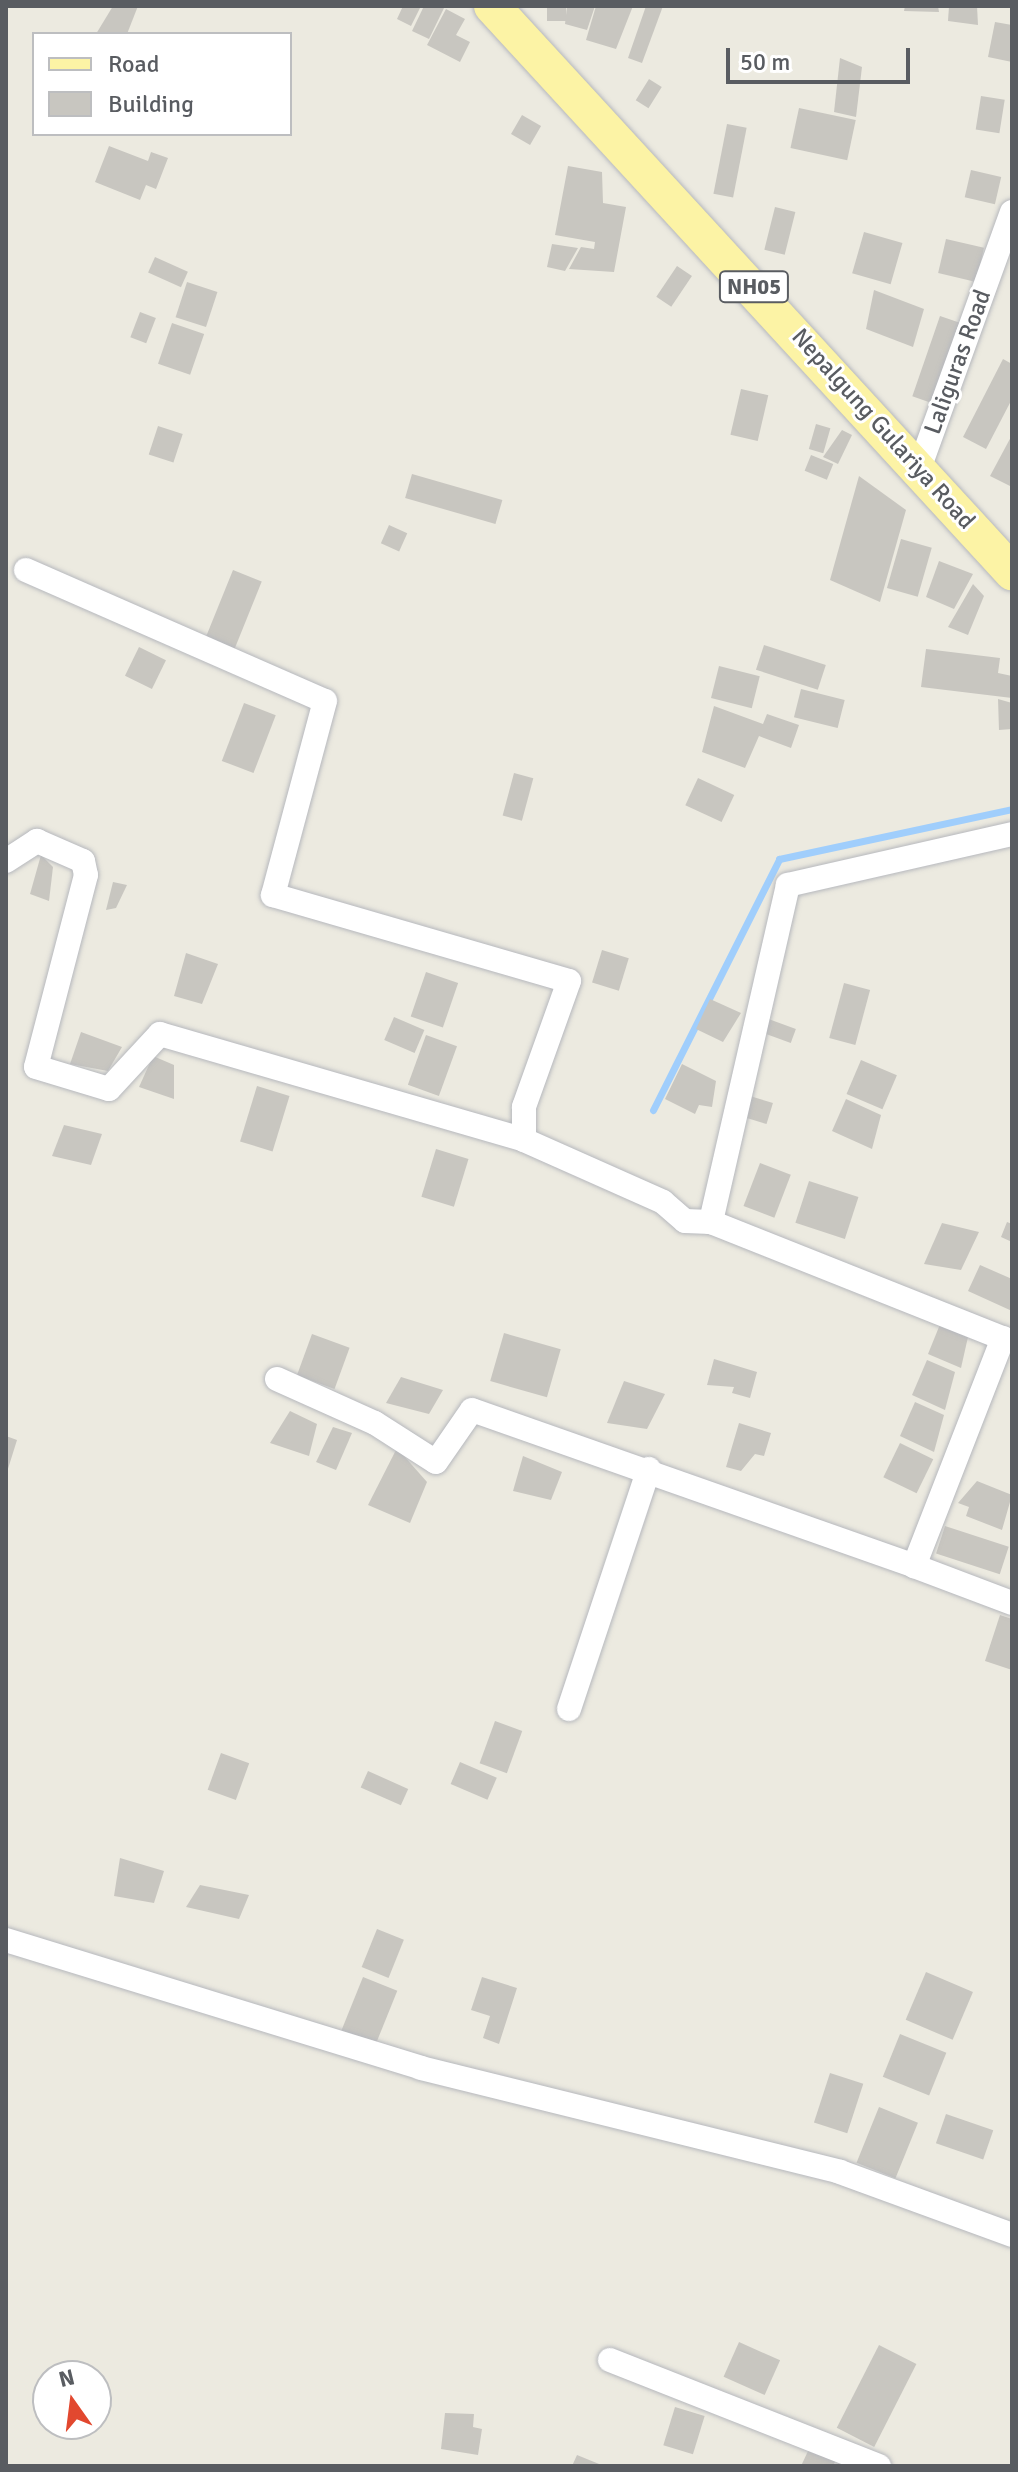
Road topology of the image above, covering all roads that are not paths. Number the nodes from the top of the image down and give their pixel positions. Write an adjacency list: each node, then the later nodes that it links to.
1 (492, 6): 3 (main road, Nepalgung Gulariya Road / NH05)
2 (1012, 212): 3 (street, Laliguras Road)
3 (920, 466): 5 (main road, Nepalgung Gulariya Road / NH05)
4 (26, 570): 8 (street)
5 (1012, 572)
6 (1012, 834): 9 (street)
7 (6, 861): 8 (street)
8 (524, 1140): 9 (street)
9 (711, 1222): 10 (street)
10 (1008, 1339): 13 (street)
11 (277, 1379): 12 (street)
12 (649, 1469): 13 (street); 15 (street)
13 (914, 1566): 14 (street)
14 (1012, 1603)
15 (569, 1709)
16 (6, 1940): 17 (street)
17 (1012, 2235)
18 (610, 2360): 19 (street)
19 (879, 2466)

